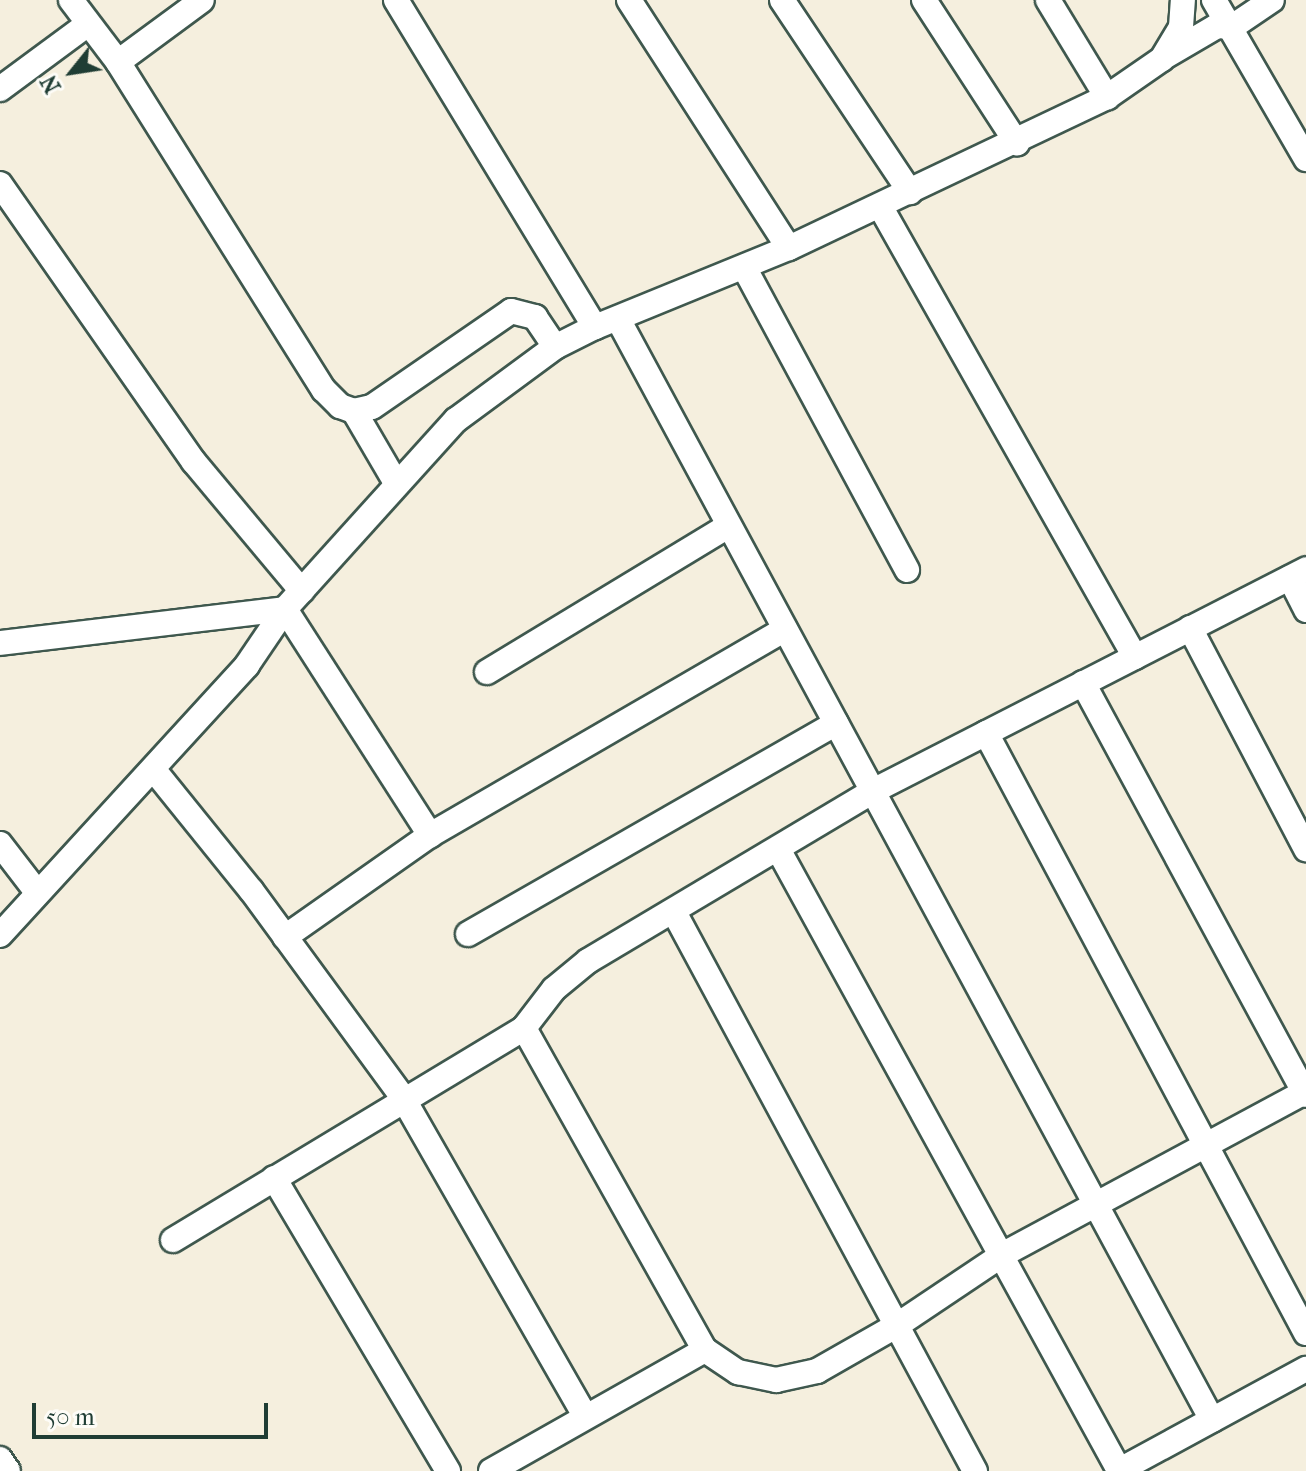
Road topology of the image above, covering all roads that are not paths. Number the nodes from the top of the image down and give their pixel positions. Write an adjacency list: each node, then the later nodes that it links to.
1 (71, 0): 11 (street)
2 (202, 0): 14 (street)
3 (396, 0): 24 (street)
4 (629, 0): 22 (street)
5 (782, 0): 20 (street)
6 (924, 0): 17 (street)
7 (1048, 0): 16 (street)
8 (1183, 0): 13 (street)
9 (1214, 0): 12 (street)
10 (1272, 0): 12 (street)
11 (88, 24): 14 (street); 15 (street)
12 (1232, 27): 13 (street); 18 (street)
13 (1162, 59): 16 (street)
14 (118, 62): 26 (street)
15 (0, 89)
16 (1107, 97): 17 (street)
17 (1017, 143): 20 (street)
18 (1306, 159)
19 (0, 184): 31 (street)
20 (910, 192): 21 (street)
21 (880, 206): 22 (street); 37 (street)
22 (789, 248): 23 (street)
23 (744, 267): 24 (street); 29 (street)
24 (607, 323): 25 (street); 28 (street)
25 (555, 347): 26 (street); 27 (street)
26 (354, 411): 27 (street)
27 (396, 483): 31 (street)
28 (728, 526): 35 (street); 38 (street)
29 (907, 570)
30 (1298, 573): 33 (street); 34 (street)
31 (302, 591): 32 (street)
32 (285, 609): 36 (street); 42 (street); 44 (street)
33 (1306, 610)
34 (1190, 628): 37 (street); 47 (street)
35 (785, 629): 40 (street); 44 (street)
36 (0, 643)
37 (1135, 657): 39 (street)
38 (487, 672)
39 (1083, 683): 41 (street); 54 (street)
40 (836, 723): 43 (street); 50 (street)
41 (986, 733): 43 (street); 56 (street)
42 (154, 770): 48 (street); 52 (street)
43 (873, 791): 46 (street); 58 (street)
44 (430, 835): 52 (street)
45 (0, 844): 48 (street)
46 (778, 849): 49 (street); 60 (street)
47 (1306, 849)
48 (37, 892): 51 (street)
49 (674, 912): 53 (street); 61 (street)
50 (468, 934)
51 (0, 935)
52 (285, 937): 55 (street)
53 (524, 1028): 55 (street); 63 (street)
54 (1305, 1093): 56 (street)
55 (403, 1098): 57 (street); 65 (street)
56 (1206, 1145): 58 (street); 62 (street)
57 (274, 1178): 59 (street); 69 (street)
58 (1097, 1204): 60 (street); 66 (street)
59 (173, 1240)
60 (1002, 1255): 61 (street); 72 (street)
61 (896, 1326): 63 (street); 71 (street)
62 (1306, 1333)
63 (705, 1350): 65 (street)
64 (1306, 1369): 66 (street)
65 (584, 1414): 70 (street)
66 (1212, 1420): 72 (street)
67 (0, 1459): 68 (street)
68 (8, 1471)
69 (448, 1471)
70 (491, 1471)
71 (975, 1471)
72 (1119, 1471)

